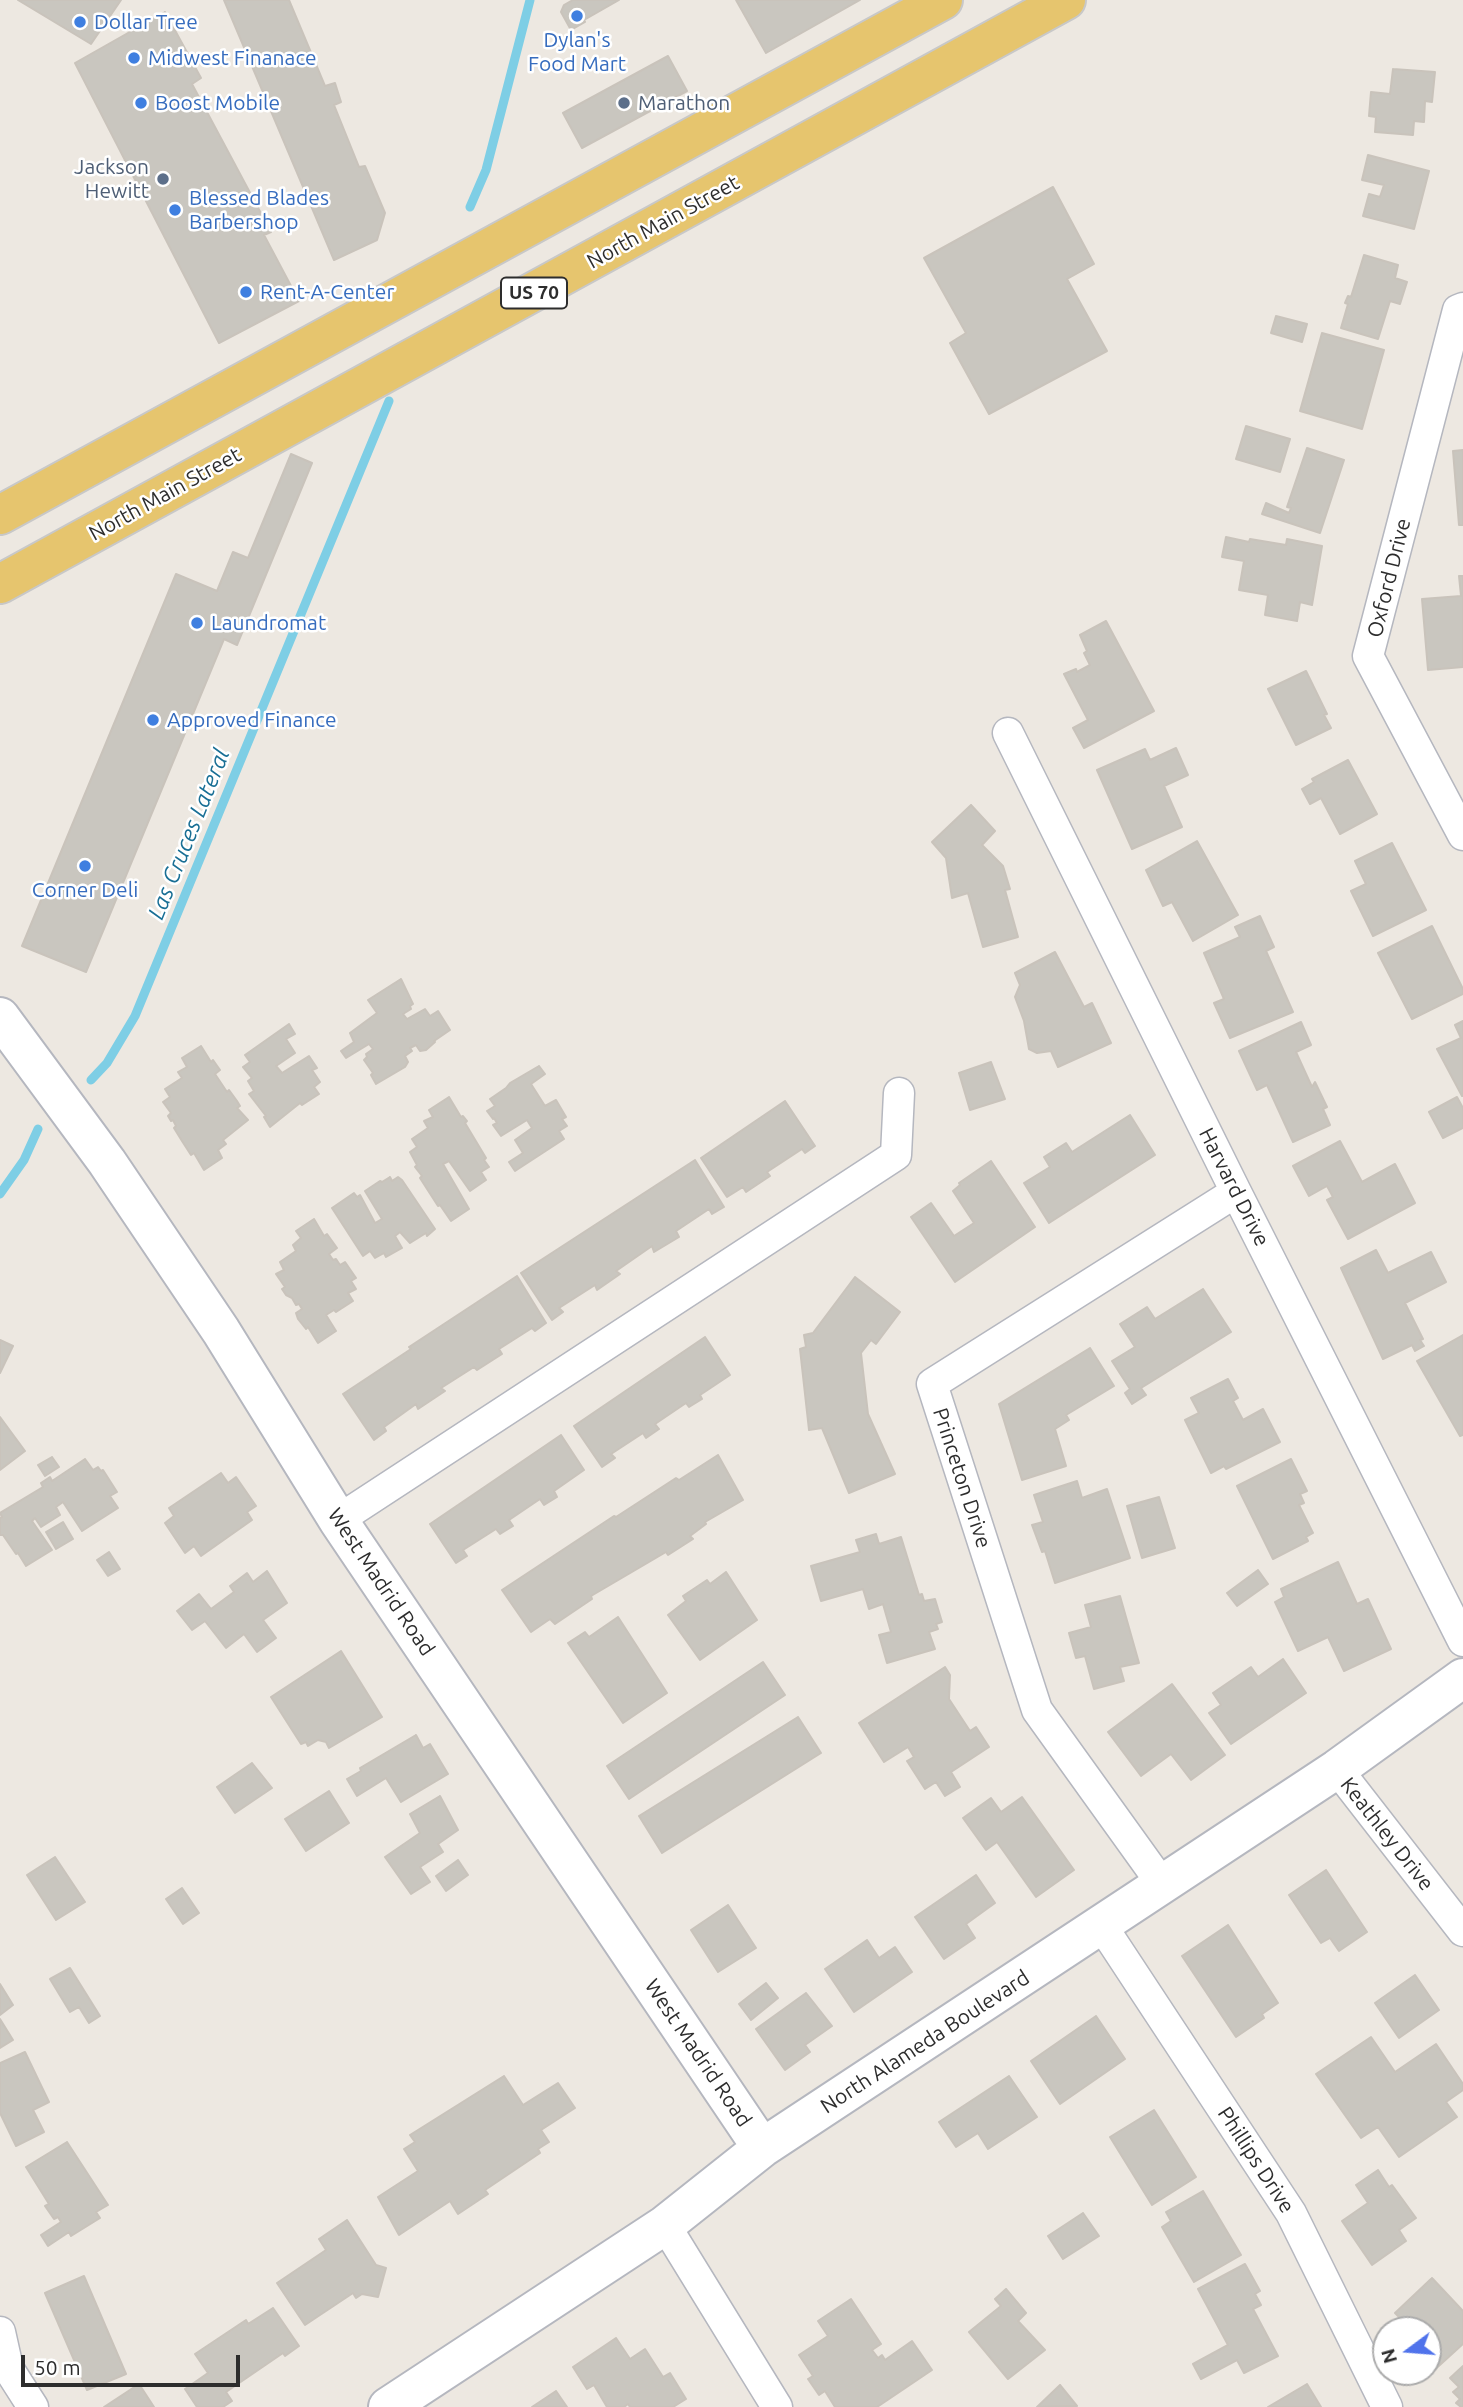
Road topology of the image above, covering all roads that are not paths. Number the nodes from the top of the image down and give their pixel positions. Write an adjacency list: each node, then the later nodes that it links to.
1 (943, 0): 4 (main road)
2 (1066, 0): 5 (main road, North Main Street / US 70)
3 (1463, 308): 9 (street, Oxford Drive)
4 (197, 407): 5 (main road); 6 (main road)
5 (224, 461): 7 (main road, North Main Street / US 70)
6 (0, 515)
7 (0, 584)
8 (1008, 733): 12 (street, Harvard Drive)
9 (1463, 835)
10 (0, 1017): 13 (street, West Madrid Road)
11 (899, 1093): 13 (street)
12 (1236, 1192): 14 (street, Harvard Drive); 17 (street, Princeton Drive)
13 (338, 1520): 20 (street, West Madrid Road)
14 (1463, 1641)
15 (1463, 1678): 16 (street, North Alameda Boulevard)
16 (1337, 1769): 17 (street, North Alameda Boulevard); 19 (street, Keathley Drive)
17 (1162, 1884): 18 (street, North Alameda Boulevard)
18 (1102, 1926): 20 (street, North Alameda Boulevard); 26 (street, Phillips Drive)
19 (1463, 1931)
20 (762, 2148): 21 (street, North Alameda Boulevard)
21 (665, 2224): 24 (street, North Alameda Boulevard); 25 (street)
22 (0, 2332): 23 (street)
23 (33, 2407)
24 (388, 2407)
25 (777, 2407)
26 (1387, 2407)

